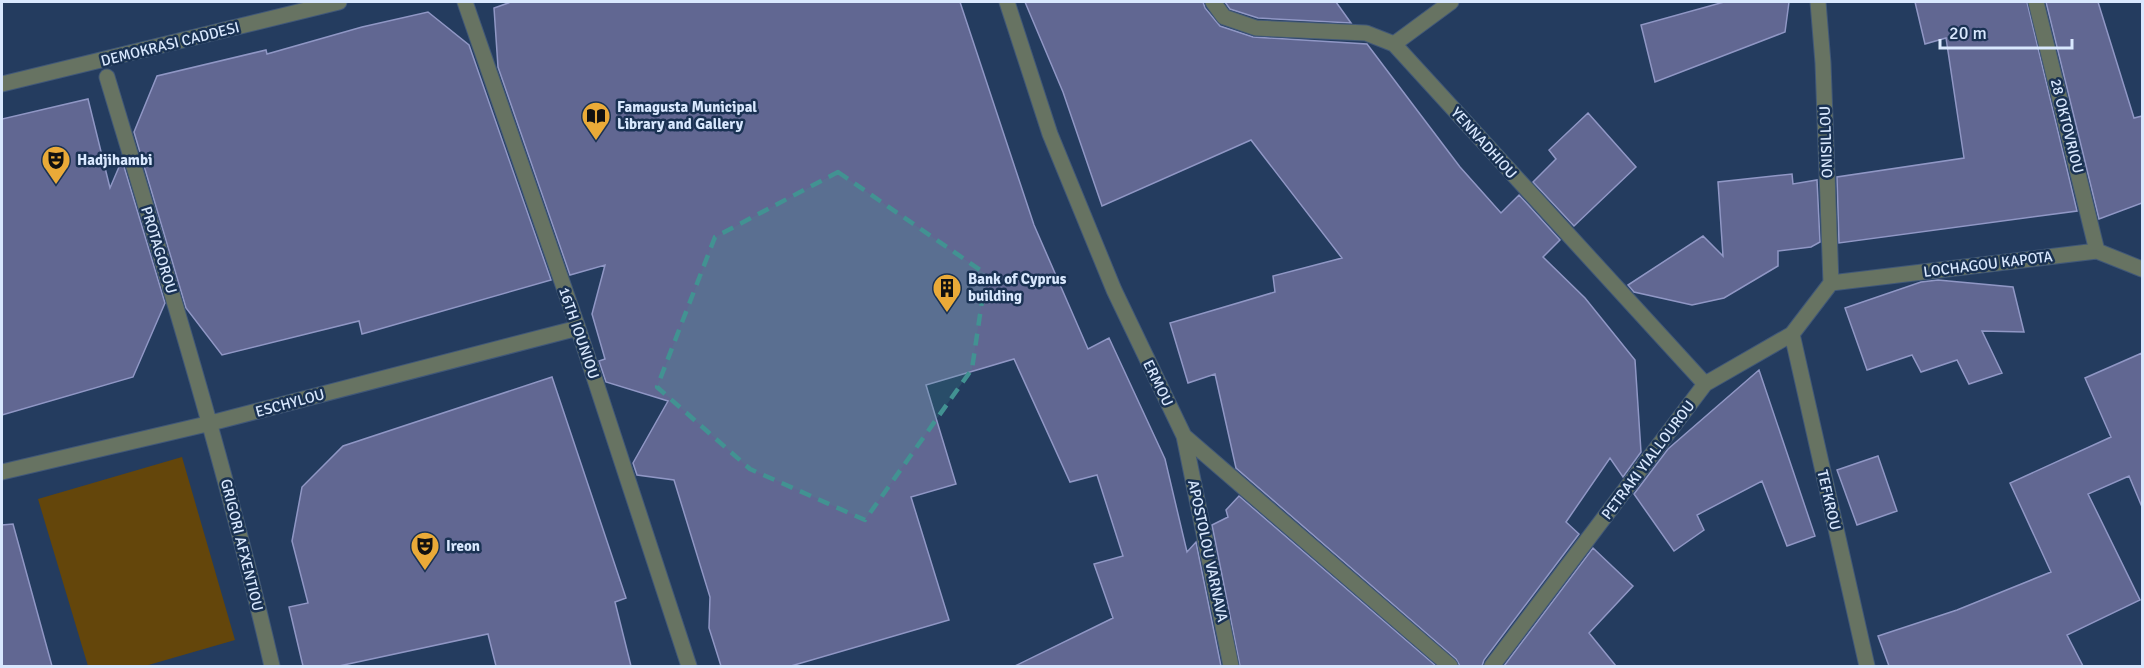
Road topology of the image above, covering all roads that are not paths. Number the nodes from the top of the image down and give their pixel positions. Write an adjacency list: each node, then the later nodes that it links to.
1 (339, 2): 10 (street, DEMOKRASI CADDESI)
2 (465, 2): 14 (street, 16TH IOUNIOU)
3 (1007, 2): 18 (street, ERMOU)
4 (1213, 2): 8 (street, YENNADHIOU)
5 (1451, 2): 8 (street)
6 (1818, 2): 13 (street, ONISILLOU)
7 (2036, 2): 11 (street, 28 OKTOVRIOU)
8 (1394, 44): 16 (street, YENNADHIOU)
9 (107, 77): 17 (street, PROTAGOROU)
10 (2, 84)
11 (2097, 251): 12 (street, LOCHAGOU KAPOTA); 13 (street, LOCHAGOU KAPOTA)
12 (2142, 270)
13 (1831, 283): 15 (street, PETRAKI YIALLOUROU)
14 (578, 328): 17 (street, ESCHYLOU); 21 (street, 16TH IOUNIOU)
15 (1792, 334): 16 (street, PETRAKI YIALLOUROU); 25 (street, TEFKROU)
16 (1706, 384): 24 (street, PETRAKI YIALLOUROU)
17 (211, 423): 19 (street, ESCHYLOU); 20 (street, GRIGORI AFXENTIOU)
18 (1184, 436): 22 (street, APOSTOLOU VARNAVA); 23 (street, ERMOU)
19 (2, 472)
20 (272, 666)
21 (689, 666)
22 (1231, 666)
23 (1450, 666)
24 (1492, 666)
25 (1867, 666)

